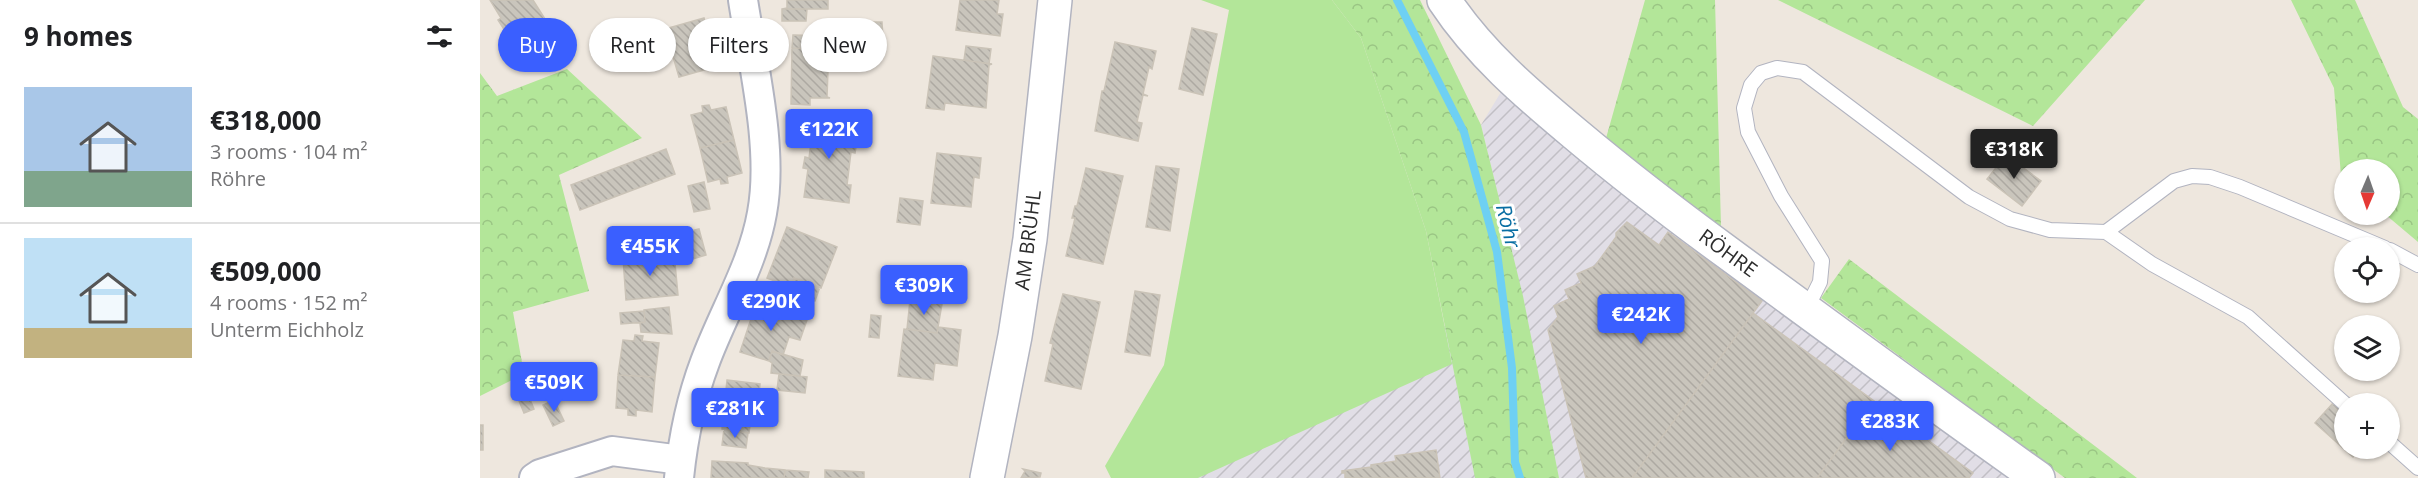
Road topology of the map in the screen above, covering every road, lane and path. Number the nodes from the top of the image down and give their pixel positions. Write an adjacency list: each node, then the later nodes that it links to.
1 (743, 0): 12 (street)
2 (1055, 0): 14 (main road, AM BRÜHL)
3 (1444, 0): 8 (main road, RÖHRE)
4 (2106, 232): 5 (lane); 8 (lane); 9 (lane)
5 (2359, 237)
6 (2400, 255): 7 (lane)
7 (2418, 265)
8 (1806, 310): 15 (main road, RÖHRE)
9 (2334, 394)
10 (2400, 452): 11 (lane)
11 (2418, 468)
12 (680, 469): 13 (street)
13 (534, 478)
14 (987, 478)
15 (2037, 478)

